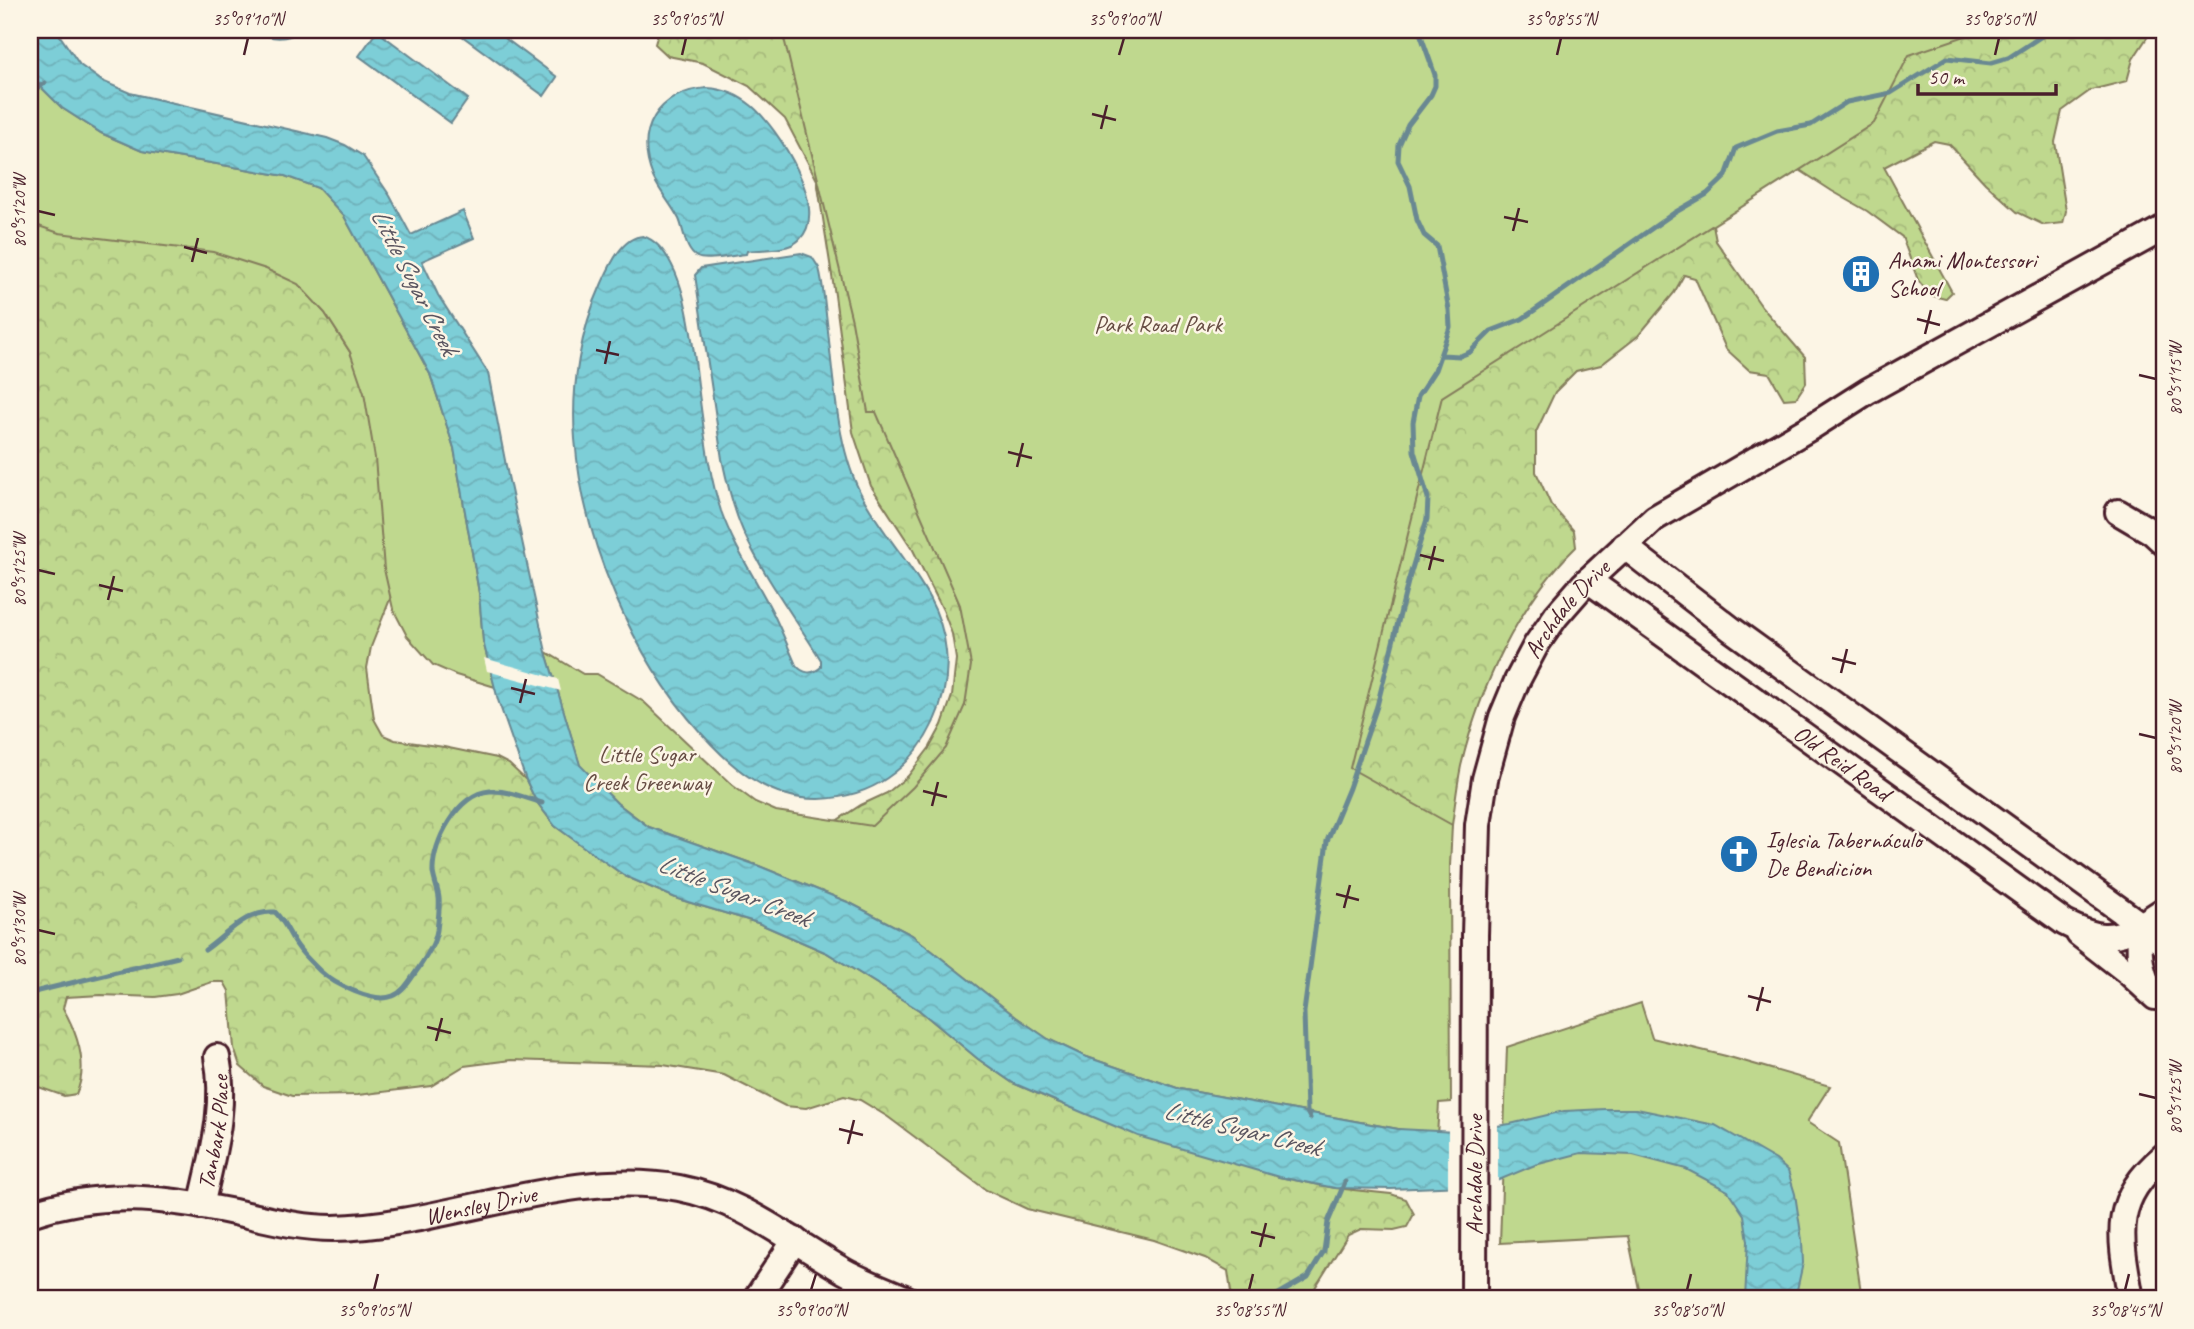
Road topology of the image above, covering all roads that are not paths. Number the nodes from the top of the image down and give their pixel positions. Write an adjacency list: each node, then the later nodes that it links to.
1 (2164, 228): 4 (street, Archdale Drive)
2 (2118, 512): 3 (street)
3 (2164, 543)
4 (1624, 546): 5 (street, Archdale Drive); 8 (street, Old Reid Road)
5 (1588, 580): 7 (street, Old Reid Road); 18 (street, Archdale Drive)
6 (2164, 910): 8 (street, Old Reid Road)
7 (2065, 923): 8 (street, Old Reid Road); 10 (street)
8 (2141, 925): 9 (street); 10 (street)
9 (2164, 944)
10 (2159, 1003)
11 (217, 1057): 13 (street, Tanbark Place)
12 (2164, 1156): 19 (street)
13 (201, 1206): 14 (street, Wensley Drive); 15 (street, Wensley Drive)
14 (30, 1214)
15 (795, 1240): 16 (street); 17 (street, Wensley Drive)
16 (756, 1299)
17 (907, 1299)
18 (1474, 1299)
19 (2131, 1299)

